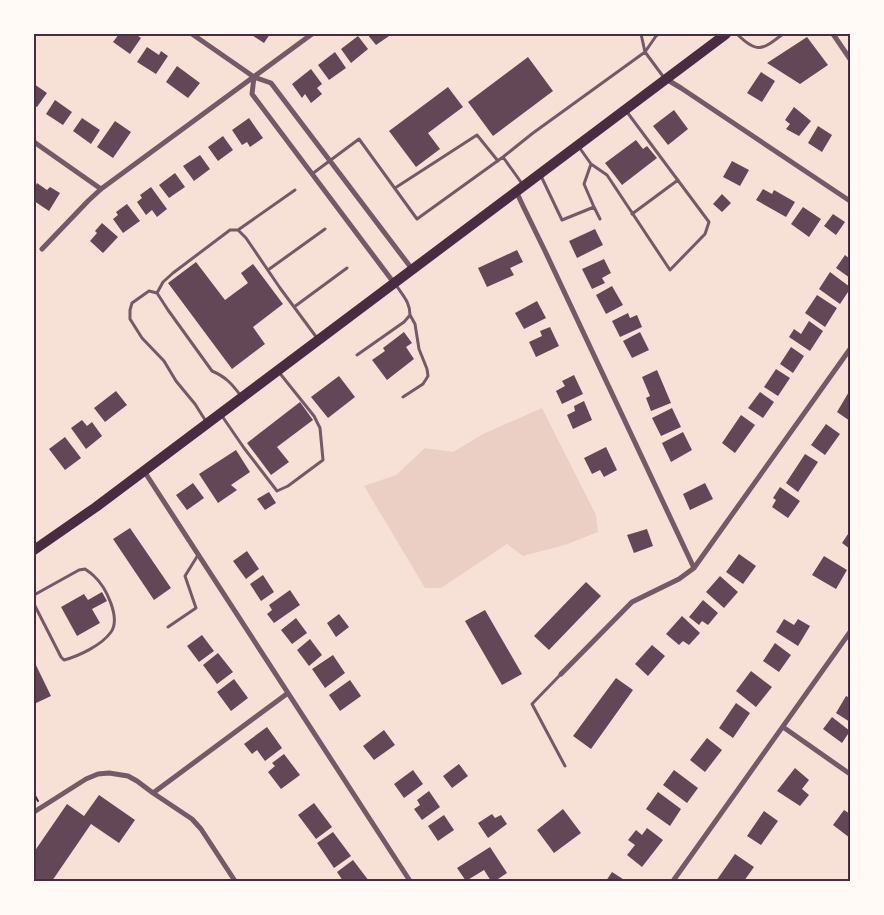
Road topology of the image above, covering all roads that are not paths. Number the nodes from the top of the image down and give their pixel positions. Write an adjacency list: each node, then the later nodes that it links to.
1 (192, 34): 11 (street)
2 (312, 34): 11 (street)
3 (641, 34): 9 (lane)
4 (659, 34): 9 (lane)
5 (726, 34): 12 (main road)
6 (737, 34): 7 (lane)
7 (783, 34)
8 (833, 34): 10 (street)
9 (645, 52): 12 (lane); 16 (lane)
10 (850, 58)
11 (254, 77): 17 (street); 21 (street); 25 (street)
12 (665, 79): 13 (main road); 27 (street)
13 (625, 109): 15 (main road); 22 (lane)
14 (34, 142): 25 (street)
15 (578, 144): 19 (lane); 20 (main road)
16 (503, 157): 18 (lane); 24 (lane)
17 (330, 160): 21 (lane); 23 (lane); 35 (street)
18 (498, 161): 23 (lane); 23 (lane)
19 (591, 164): 28 (lane); 29 (lane)
20 (540, 173): 24 (main road); 28 (lane)
21 (312, 174): 37 (street)
22 (678, 180): 29 (lane); 29 (lane)
23 (395, 188)
24 (520, 188): 35 (main road); 52 (street)
25 (101, 189): 33 (street)
26 (295, 190): 32 (lane)
27 (850, 201)
28 (594, 206): 30 (lane)
29 (632, 214)
30 (600, 219)
31 (325, 229): 36 (lane)
32 (238, 230): 36 (lane); 38 (lane)
33 (42, 249)
34 (347, 268): 39 (lane)
35 (412, 269): 37 (main road)
36 (268, 270): 39 (lane)
37 (394, 283): 40 (lane); 41 (main road)
38 (157, 293): 45 (lane); 48 (lane)
39 (294, 307): 41 (lane)
40 (410, 315): 43 (lane); 46 (lane)
41 (318, 340): 44 (main road)
42 (850, 349): 52 (street)
43 (357, 355)
44 (278, 370): 45 (main road); 47 (lane)
45 (242, 397): 47 (main road)
46 (403, 397)
47 (221, 413): 48 (main road)
48 (207, 423): 49 (main road)
49 (144, 471): 50 (main road); 51 (street)
50 (34, 550)
51 (199, 555): 55 (lane); 58 (street)
52 (694, 568): 57 (street)
53 (34, 595): 54 (lane)
54 (34, 604)
55 (168, 627)
56 (850, 632): 59 (street)
57 (561, 674): 60 (lane)
58 (288, 693): 62 (street); 65 (street)
59 (783, 727): 61 (street); 66 (street)
60 (565, 766)
61 (850, 774)
62 (153, 793): 63 (street); 64 (street)
63 (34, 812)
64 (235, 881)
65 (410, 881)
66 (673, 881)

